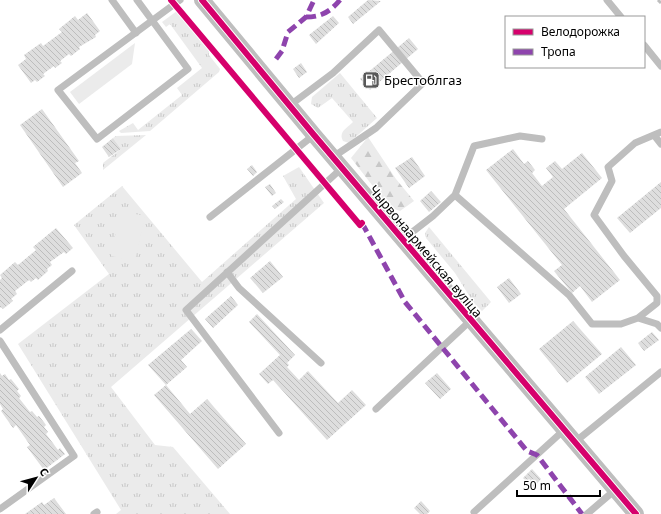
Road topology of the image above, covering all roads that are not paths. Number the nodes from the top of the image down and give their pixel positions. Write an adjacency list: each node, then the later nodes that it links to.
1 (112, 0): 8 (lane)
2 (137, 0): 7 (lane)
3 (180, 0): 7 (lane)
4 (202, 0): 11 (street, Чырвонаармейская вуліца)
5 (607, 0): 6 (lane)
6 (620, 16)
7 (152, 20): 8 (lane); 8 (lane)
8 (136, 33)
9 (645, 46): 10 (lane)
10 (661, 66)
11 (289, 106): 13 (street, Чырвонаармейская вуліца); 16 (lane)
12 (658, 134): 15 (lane); 22 (lane)
13 (314, 135): 16 (street, Чырвонаармейская вуліца); 18 (lane)
14 (542, 139): 17 (lane)
15 (661, 144)
16 (338, 163): 19 (street, Чырвонаармейская вуліца); 21 (lane)
17 (455, 195): 19 (lane); 22 (lane)
18 (210, 217)
19 (402, 240): 23 (street, Чырвонаармейская вуліца)
20 (72, 271): 25 (lane)
21 (227, 272): 27 (lane); 30 (lane)
22 (638, 318): 24 (lane)
23 (470, 321): 29 (lane); 31 (street, Чырвонаармейская вуліца)
24 (661, 328)
25 (0, 330)
26 (0, 341): 33 (lane)
27 (321, 363)
28 (661, 372): 31 (lane)
29 (376, 409)
30 (279, 433)
31 (570, 436): 32 (street, Чырвонаармейская вуліца); 34 (lane)
32 (616, 490): 35 (lane); 36 (street, Чырвонаармейская вуліца)
33 (0, 509)
34 (474, 512)
35 (587, 514)
36 (636, 514)

